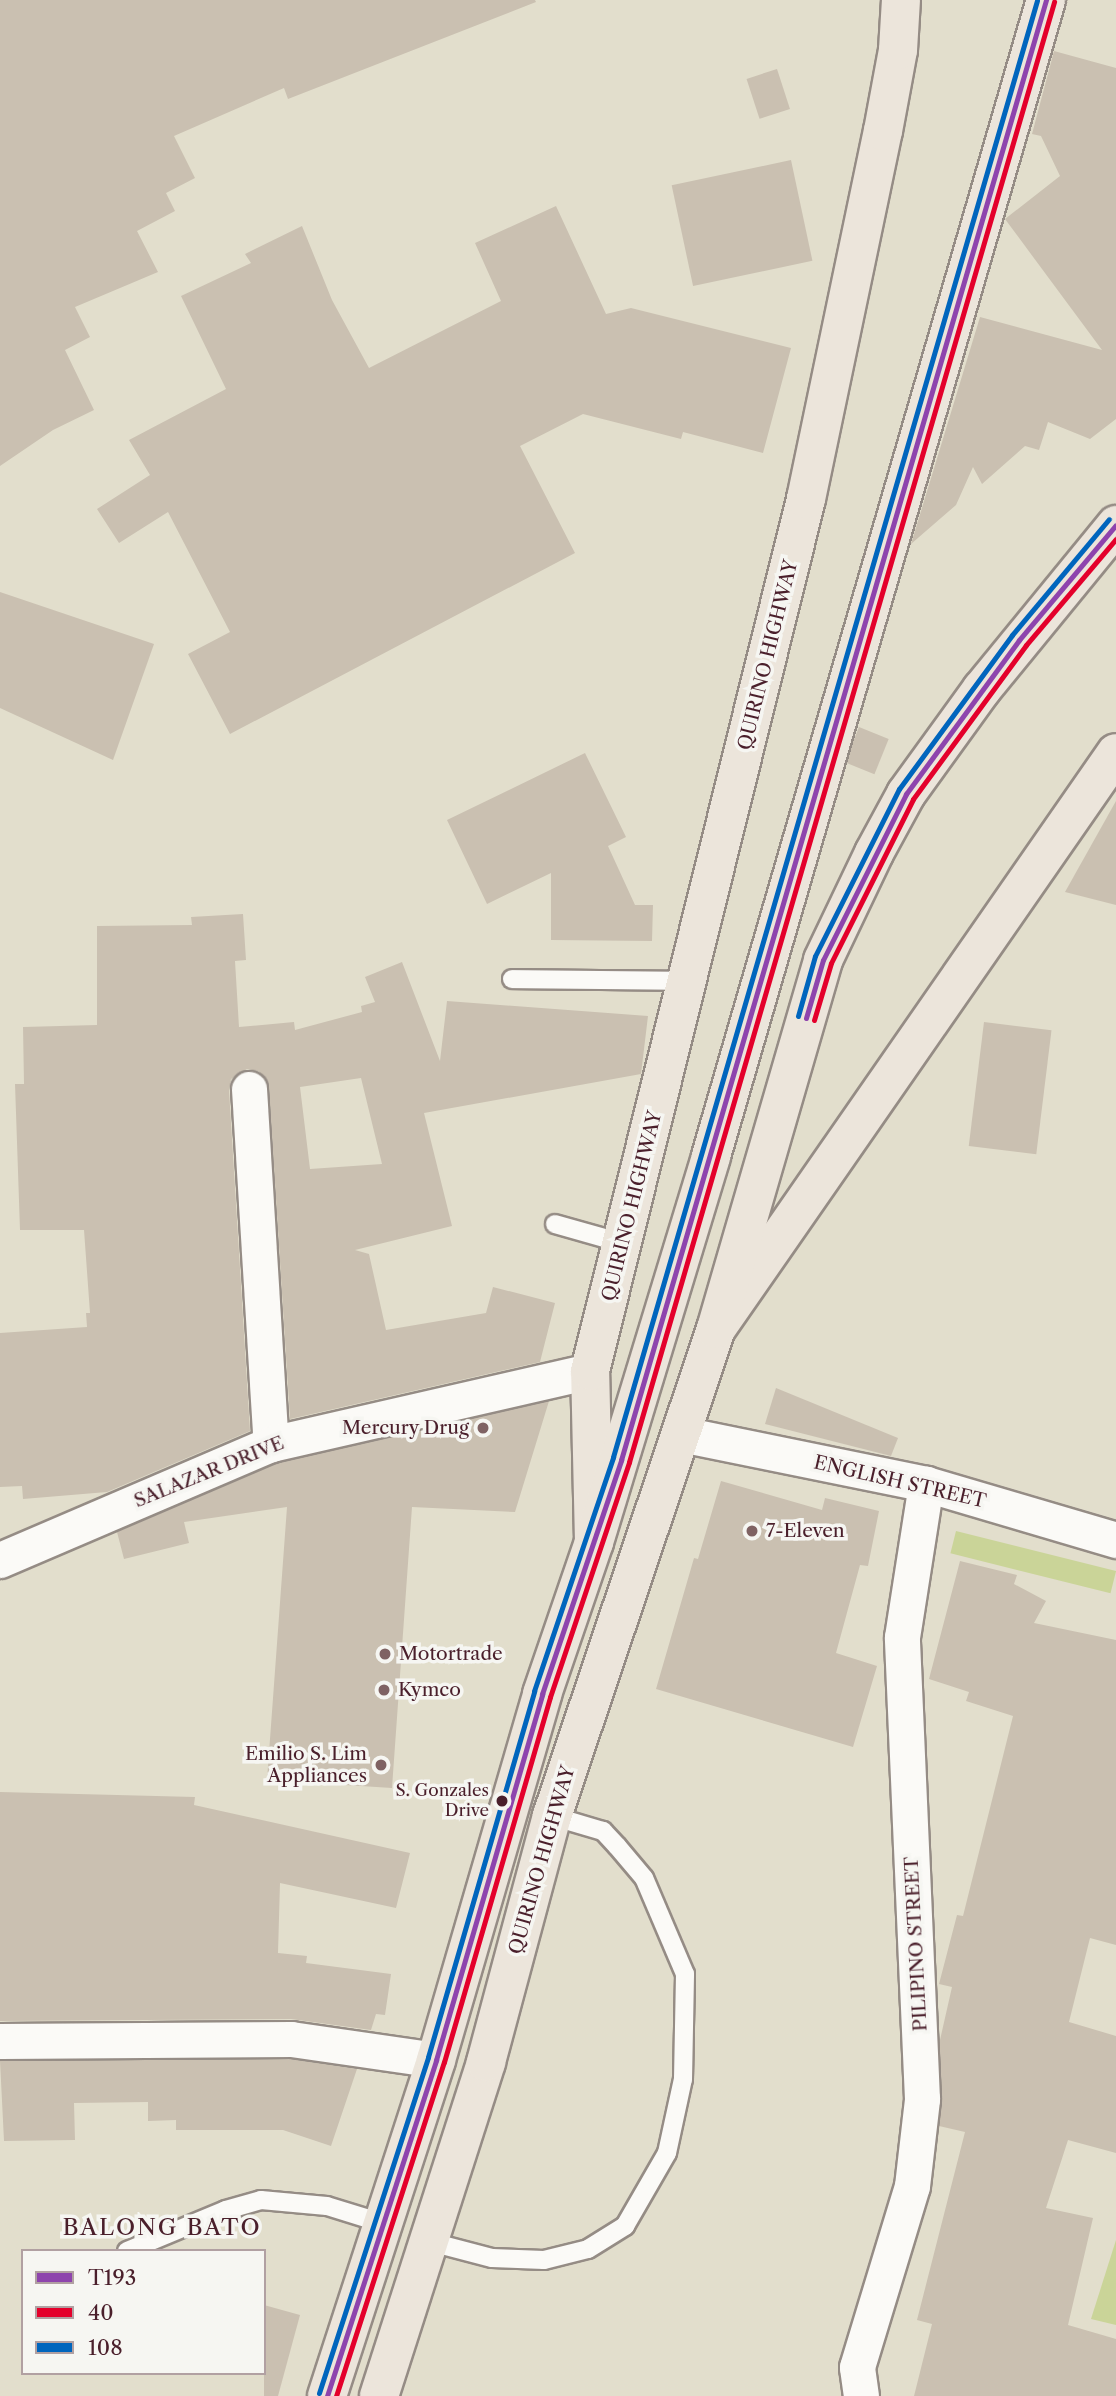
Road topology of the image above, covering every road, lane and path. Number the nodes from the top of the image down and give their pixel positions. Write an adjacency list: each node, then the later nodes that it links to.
1 (901, 0): 6 (main road, QUIRINO HIGHWAY)
2 (1046, 0): 16 (main road)
3 (1116, 525): 10 (main road)
4 (1116, 753): 10 (main road)
5 (512, 979): 6 (lane)
6 (689, 981): 9 (main road, QUIRINO HIGHWAY)
7 (249, 1089): 13 (street)
8 (555, 1224): 9 (lane)
9 (622, 1243): 11 (main road, QUIRINO HIGHWAY)
10 (716, 1329): 12 (main road, QUIRINO HIGHWAY)
11 (590, 1371): 13 (street, SALAZAR DRIVE); 16 (main road, QUIRINO HIGHWAY)
12 (681, 1434): 14 (street, ENGLISH STREET); 18 (main road, QUIRINO HIGHWAY)
13 (271, 1444): 17 (street, SALAZAR DRIVE)
14 (926, 1485): 15 (street, ENGLISH STREET); 26 (street, PILIPINO STREET)
15 (1116, 1541)
16 (594, 1542): 20 (main road, QUIRINO HIGHWAY)
17 (0, 1560)
18 (552, 1816): 22 (main road, QUIRINO HIGHWAY); 22 (lane)
19 (0, 2041): 20 (street)
20 (436, 2060): 21 (main road, QUIRINO HIGHWAY)
21 (382, 2223): 23 (lane); 24 (main road, QUIRINO HIGHWAY)
22 (427, 2241): 25 (main road, QUIRINO HIGHWAY)
23 (132, 2249)
24 (327, 2396)
25 (379, 2396)
26 (861, 2396)

